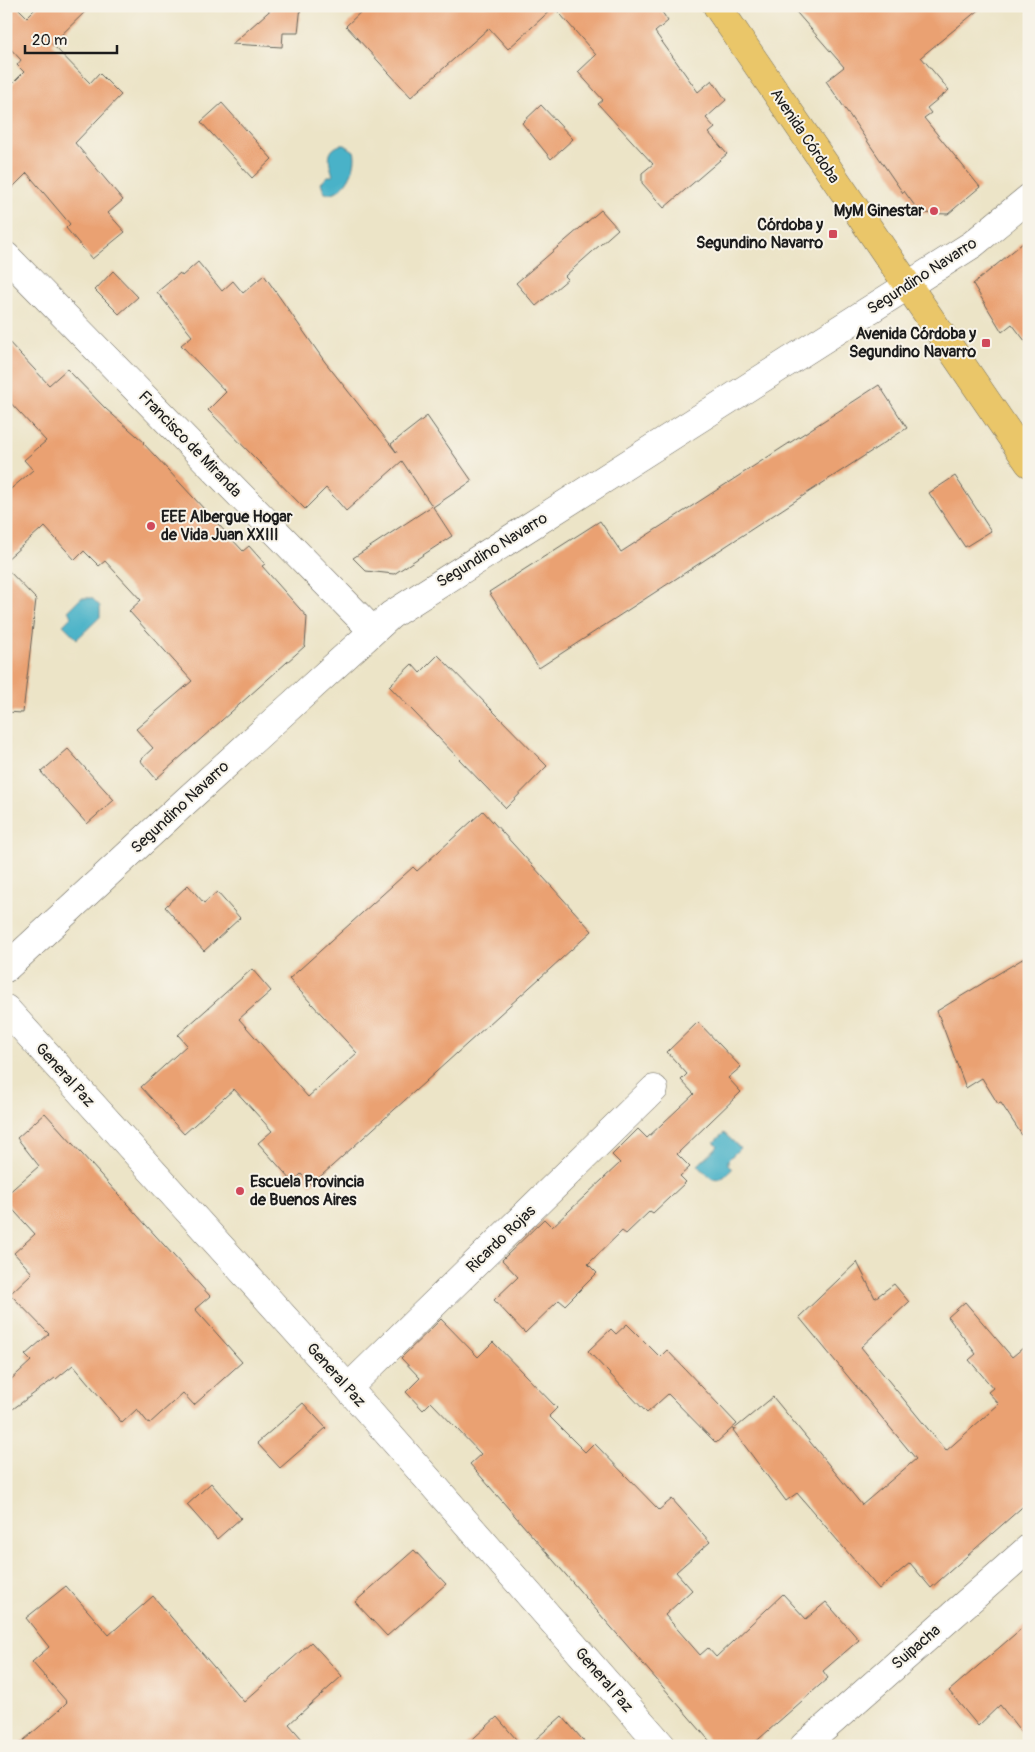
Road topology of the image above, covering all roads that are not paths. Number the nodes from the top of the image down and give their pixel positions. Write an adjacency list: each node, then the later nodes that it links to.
1 (717, 6): 4 (main road, Avenida Córdoba)
2 (1029, 198): 4 (street, Segundino Navarro)
3 (6, 256): 6 (street, Francisco de Miranda)
4 (908, 286): 5 (main road, Avenida Córdoba); 6 (street, Segundino Navarro)
5 (1029, 463)
6 (373, 631): 7 (street, Segundino Navarro)
7 (6, 968)
8 (6, 1009): 10 (street, General Paz)
9 (654, 1089): 10 (street, Ricardo Rojas)
10 (348, 1388): 12 (street, General Paz)
11 (1029, 1548): 13 (street, Suipacha)
12 (662, 1746)
13 (804, 1746)

